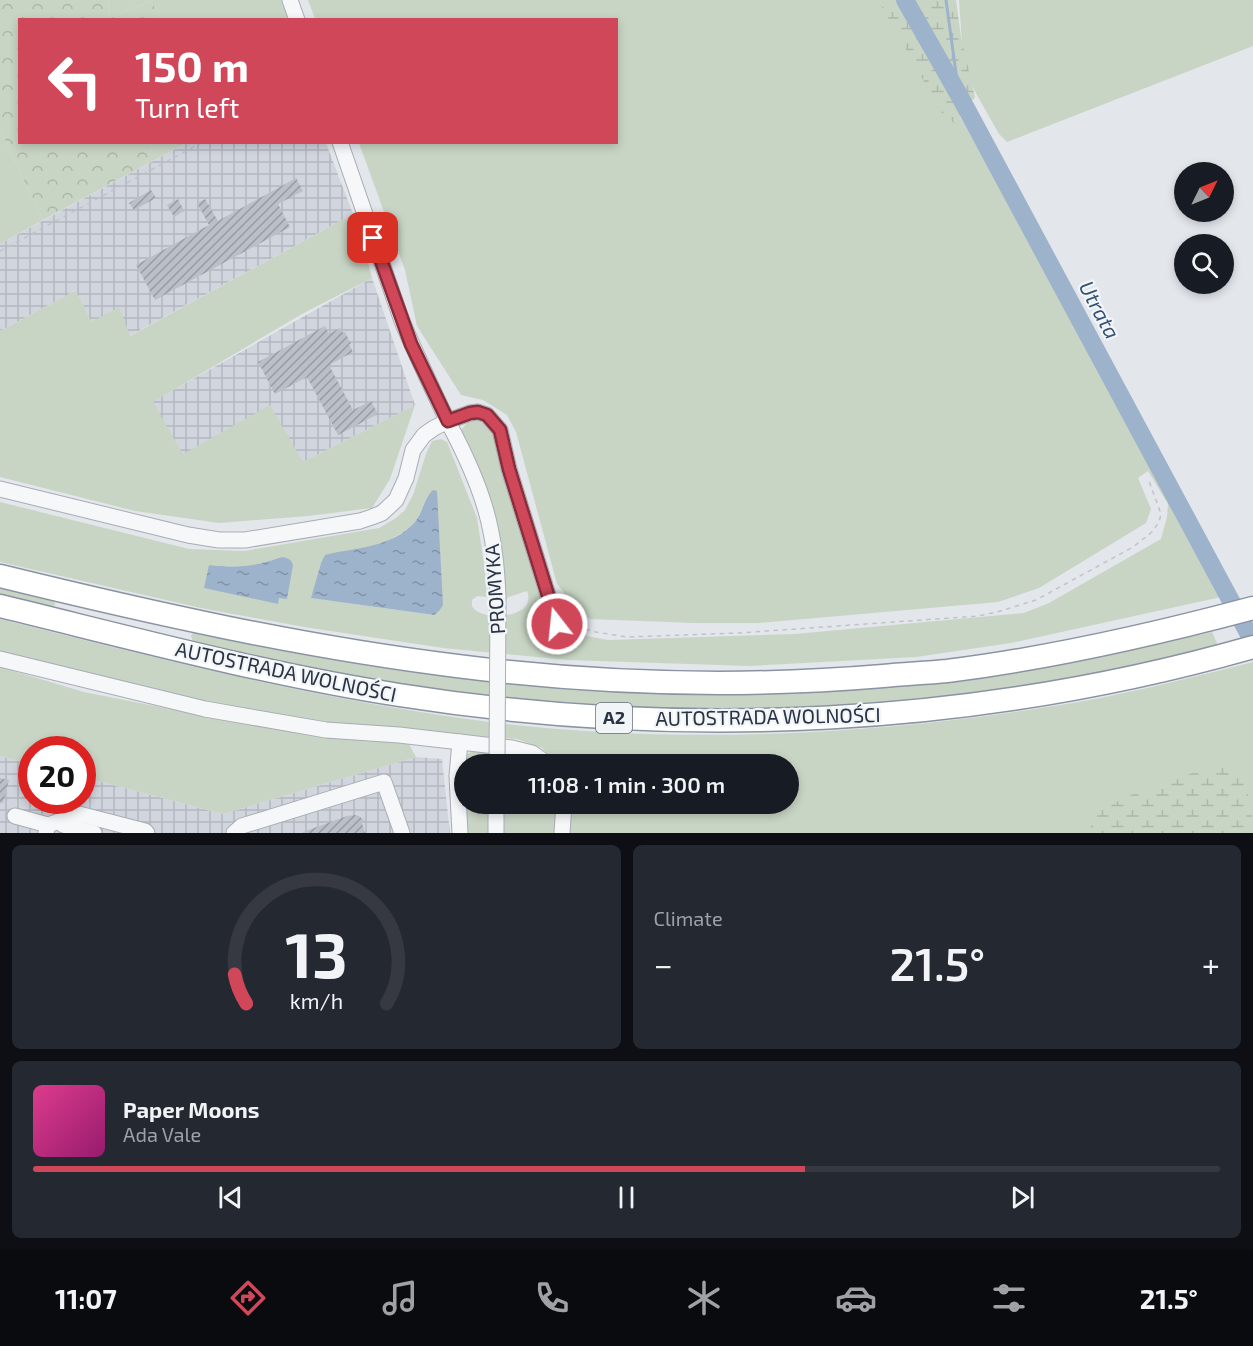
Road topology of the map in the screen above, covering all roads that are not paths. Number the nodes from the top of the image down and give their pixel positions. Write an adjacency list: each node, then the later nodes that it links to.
1 (290, 0): 2 (street)
2 (296, 18)
3 (341, 144): 4 (street, PROMYKA)
4 (448, 421): 5 (street); 9 (street); 13 (street, PROMYKA, bridge)
5 (0, 489)
6 (0, 576): 8 (highway, AUTOSTRADA WOLNOŚCI / A2)
7 (0, 606): 10 (highway, AUTOSTRADA WOLNOŚCI / A2)
8 (1253, 608)
9 (557, 624)
10 (1243, 650)
11 (0, 658): 12 (street)
12 (460, 742): 14 (street); 23 (street)
13 (497, 754)
14 (533, 754)
15 (496, 814): 24 (street)
16 (563, 814): 25 (street)
17 (15, 816): 18 (street)
18 (56, 827): 19 (street); 20 (street)
19 (142, 832)
20 (94, 833)
21 (234, 833): 22 (street)
22 (402, 833)
23 (460, 833)
24 (496, 833)
25 (562, 833)

